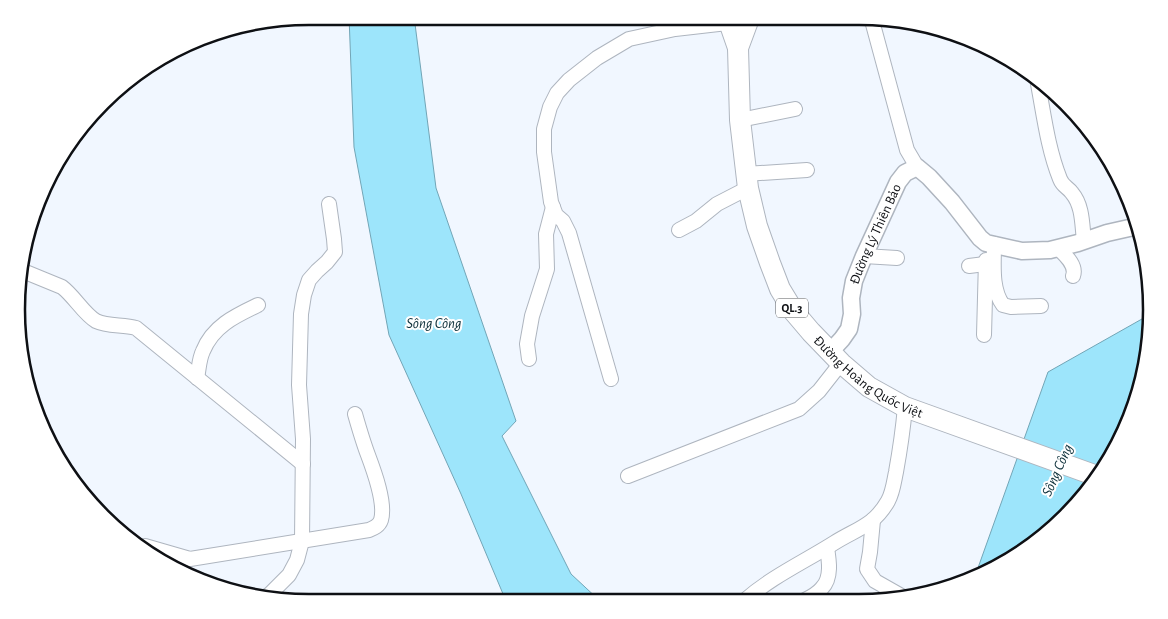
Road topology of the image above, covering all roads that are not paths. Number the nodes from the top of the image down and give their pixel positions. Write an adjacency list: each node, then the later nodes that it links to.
1 (701, 25): 11 (street)
2 (739, 25): 6 (highway, Đường Hoàng Quốc Việt / QL.3)
3 (873, 26): 7 (street)
4 (1039, 90): 14 (street)
5 (795, 109): 6 (street)
6 (740, 120): 9 (highway, Đường Hoàng Quốc Việt / QL.3)
7 (916, 167): 15 (main road); 17 (main road, Đường Lý Thiên Bảo)
8 (807, 170): 9 (street)
9 (746, 181): 13 (street); 26 (highway, Đường Hoàng Quốc Việt / QL.3)
10 (329, 204): 32 (street)
11 (553, 207): 27 (street); 29 (street)
12 (1131, 228): 14 (main road)
13 (679, 230)
14 (1084, 241): 16 (main road)
15 (990, 244): 16 (main road); 19 (street); 24 (street)
16 (1058, 248): 22 (street)
17 (864, 256): 18 (street); 26 (main road, Đường Lý Thiên Bảo)
18 (897, 258)
19 (986, 264): 20 (street); 25 (street)
20 (969, 266)
21 (27, 273): 28 (street)
22 (1072, 276)
23 (258, 305): 28 (street)
24 (1041, 306)
25 (984, 335)
26 (835, 358): 30 (highway, Đường Hoàng Quốc Việt / QL.3); 34 (street)
27 (529, 359)
28 (197, 378): 32 (street)
29 (611, 379)
30 (905, 407): 33 (highway, Đường Hoàng Quốc Việt / QL.3); 35 (street)
31 (355, 414): 36 (street)
32 (303, 464): 36 (street)
33 (1091, 474)
34 (628, 476)
35 (873, 520): 37 (street); 40 (street)
36 (302, 541): 38 (street); 39 (street)
37 (827, 548): 41 (street); 42 (street)
38 (156, 549)
39 (272, 592)
40 (895, 592)
41 (752, 594)
42 (814, 594)

